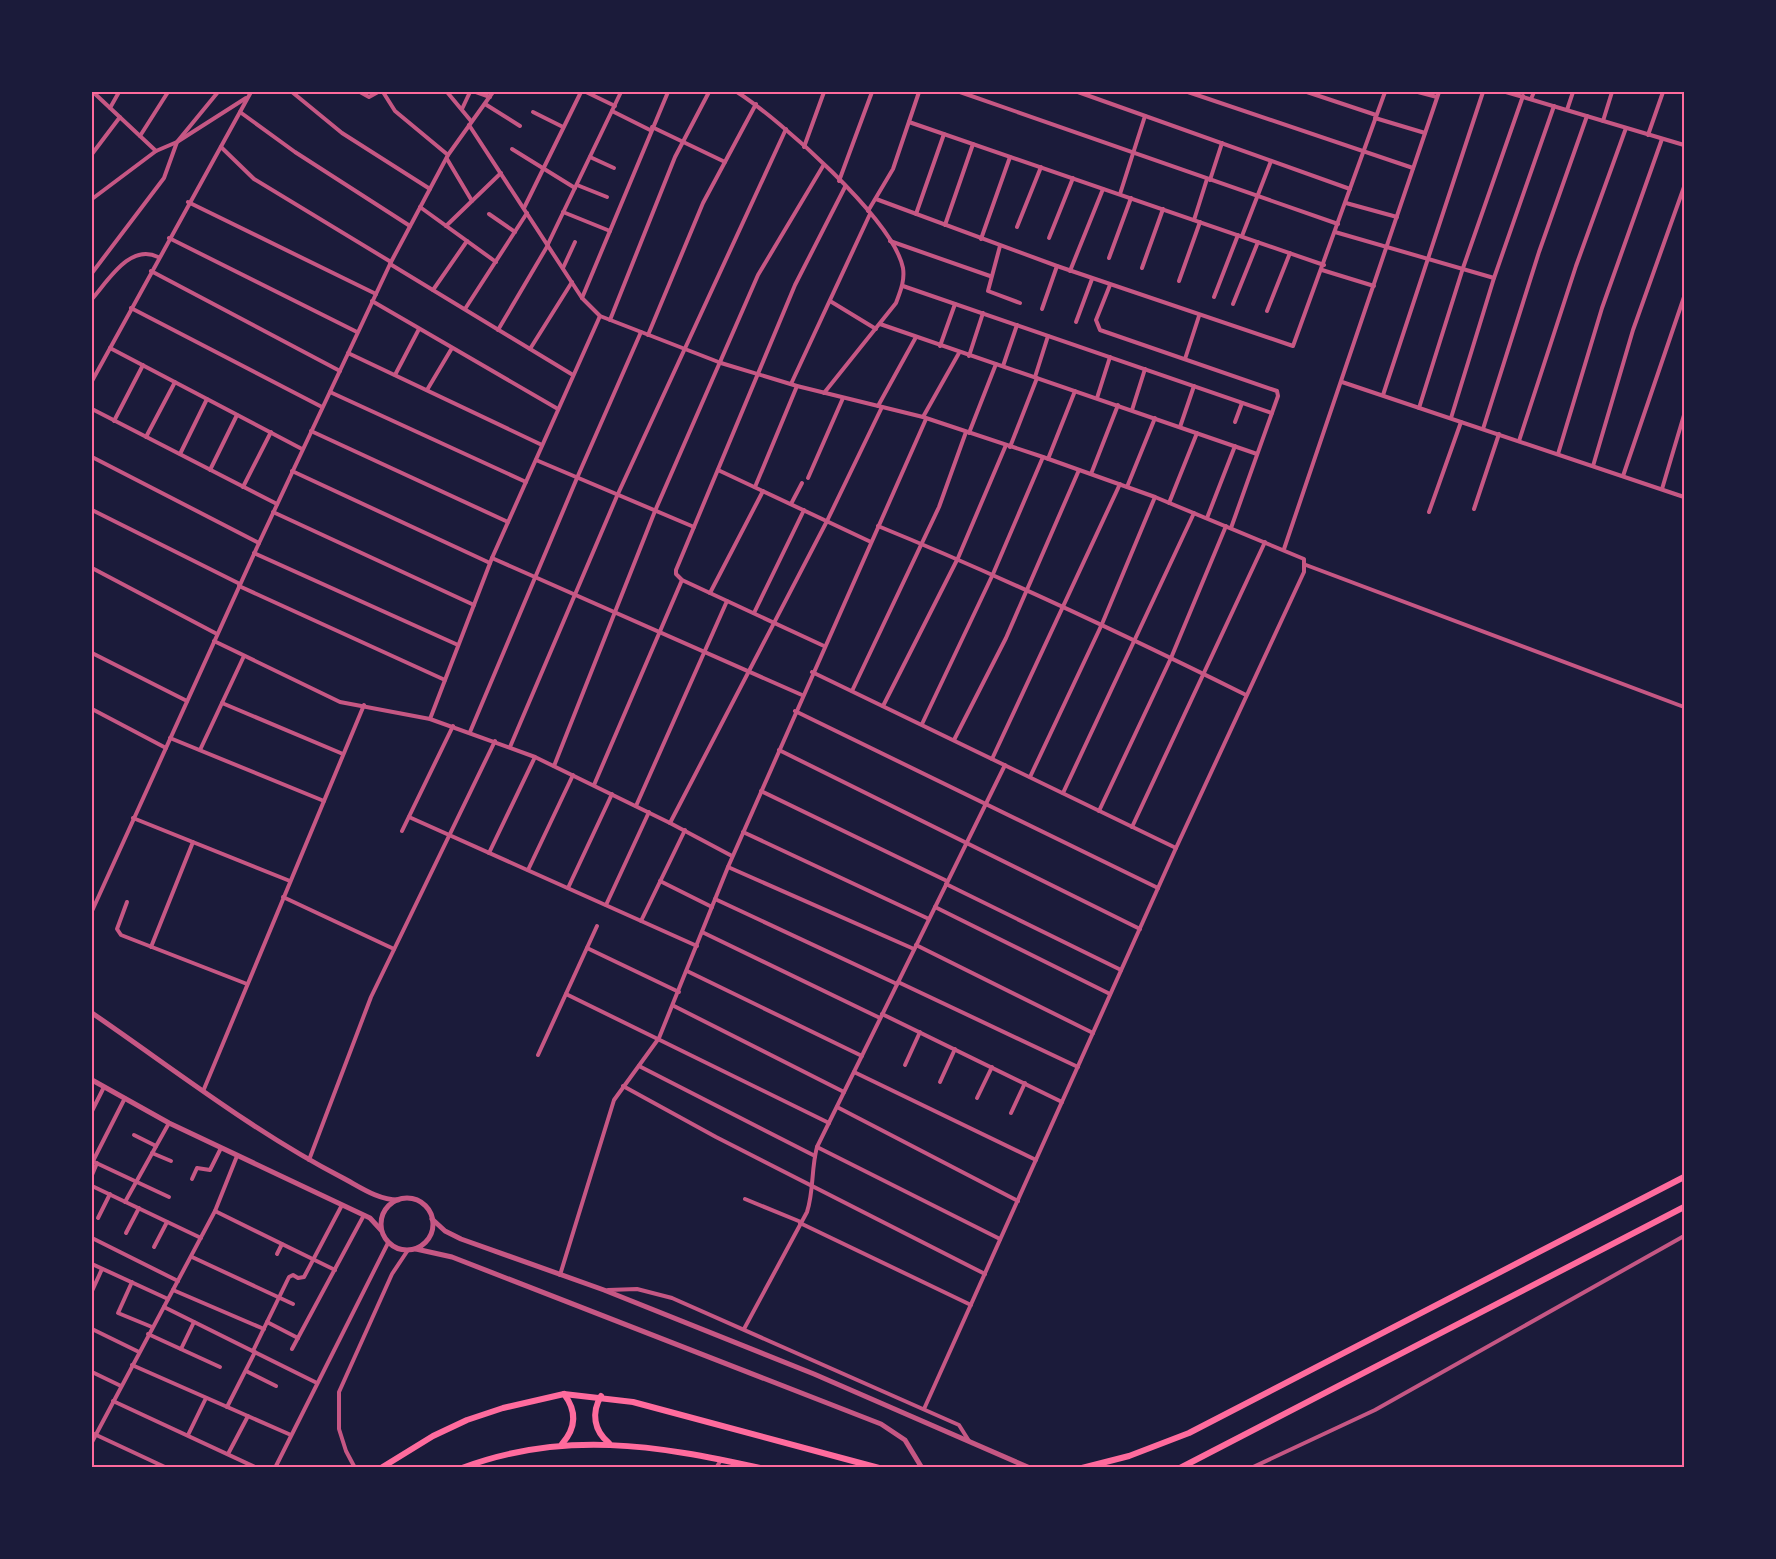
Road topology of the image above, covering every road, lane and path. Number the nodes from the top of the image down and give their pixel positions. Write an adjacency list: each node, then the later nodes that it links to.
1 (93, 92): 43 (street)
2 (118, 92): 43 (street)
3 (168, 92): 64 (street)
4 (218, 92): 66 (street)
5 (251, 92): 36 (street)
6 (292, 92): 95 (street)
7 (360, 92): 8 (street)
8 (380, 92): 78 (street)
9 (447, 92): 45 (street)
10 (470, 92): 45 (street)
11 (476, 92): 37 (street)
12 (493, 92): 37 (street)
13 (580, 92): 57 (street)
14 (586, 92): 44 (street)
15 (621, 92): 44 (street)
16 (668, 92): 58 (street)
17 (710, 92): 67 (street)
18 (737, 92): 41 (street)
19 (825, 92): 72 (street)
20 (872, 92): 91 (street)
21 (919, 92): 54 (street)
22 (960, 92): 77 (street)
23 (1078, 92): 49 (street)
24 (1188, 92): 75 (street)
25 (1307, 92): 52 (street)
26 (1385, 92): 52 (street)
27 (1418, 92): 38 (street)
28 (1439, 92): 38 (street)
29 (1484, 92): 139 (street)
30 (1506, 92): 35 (street)
31 (1534, 92): 39 (street)
32 (1573, 92): 46 (street)
33 (1612, 92): 53 (street)
34 (1663, 92): 63 (street)
35 (1523, 96): 39 (street); 147 (street)
36 (248, 97): 47 (street); 66 (street)
37 (490, 97): 40 (street)
38 (1437, 98): 61 (street)
39 (1532, 99): 42 (street)
40 (485, 104): 55 (street); 56 (street)
41 (756, 104): 60 (street); 82 (street)
42 (1554, 106): 46 (street); 152 (street)
43 (110, 108): 51 (street)
44 (613, 108): 58 (street); 80 (street)
45 (462, 109): 55 (street)
46 (1567, 110): 50 (street)
47 (240, 112): 71 (street); 120 (street)
48 (533, 112): 57 (street)
49 (1145, 116): 68 (street); 77 (street)
50 (1587, 116): 53 (street); 241 (street)
51 (120, 117): 64 (street); 76 (street)
52 (1376, 117): 61 (street); 75 (street)
53 (1603, 121): 59 (street)
54 (909, 122): 62 (street); 103 (street)
55 (470, 123): 78 (street); 88 (street)
56 (520, 126)
57 (563, 127): 85 (street)
58 (651, 128): 67 (street); 123 (street)
59 (1626, 128): 63 (street); 248 (street)
60 (786, 129): 72 (street); 193 (street)
61 (1425, 133): 87 (street)
62 (944, 134): 69 (street); 114 (street)
63 (1648, 135): 65 (street)
64 (140, 136): 74 (street)
65 (1662, 139): 70 (street); 255 (street)
66 (177, 142): 74 (street); 150 (street)
67 (683, 142): 82 (street); 177 (street)
68 (1222, 143): 81 (street); 90 (street)
69 (974, 144): 79 (street); 119 (street)
70 (1684, 145)
71 (220, 147): 105 (street); 142 (street)
72 (804, 147): 83 (street)
73 (512, 149): 85 (street)
74 (156, 151): 102 (street)
75 (1363, 152): 87 (street); 97 (street)
76 (92, 154)
77 (1133, 154): 90 (street); 98 (street)
78 (447, 157): 95 (street); 104 (street)
79 (1010, 157): 84 (street); 128 (street)
80 (590, 158): 86 (street); 92 (street)
81 (1271, 160): 97 (street); 99 (street)
82 (725, 162): 186 (street)
83 (823, 166): 91 (street); 199 (street)
84 (1041, 167): 89 (street); 122 (street)
85 (543, 168): 92 (street); 108 (street)
86 (614, 168)
87 (1413, 168): 115 (street)
88 (501, 173): 104 (street); 108 (street)
89 (1073, 178): 96 (street); 129 (street)
90 (1208, 180): 99 (street); 116 (street)
91 (838, 181): 94 (street)
92 (576, 186): 100 (street); 110 (street)
93 (1684, 187): 260 (street)
94 (845, 188): 111 (street); 207 (street)
95 (430, 189): 107 (street)
96 (1103, 189): 98 (street); 148 (street)
97 (1350, 189): 106 (street)
98 (1120, 194): 101 (street)
99 (1257, 196): 118 (street); 126 (street)
100 (607, 197)
101 (1131, 198): 109 (street); 140 (street)
102 (92, 199)
103 (876, 199): 111 (street); 114 (street)
104 (472, 201): 121 (street)
105 (188, 202): 127 (street); 160 (street)
106 (1346, 202): 115 (street); 118 (street)
107 (420, 207): 120 (street); 121 (street)
108 (524, 208): 112 (street)
109 (1163, 209): 116 (street); 146 (street)
110 (563, 212): 123 (street); 134 (street)
111 (870, 212): 131 (street); 166 (street)
112 (527, 213): 124 (street); 134 (street)
113 (489, 214): 124 (street)
114 (916, 214): 119 (street)
115 (1397, 217): 136 (street)
116 (1194, 220): 117 (street)
117 (1200, 222): 126 (street); 154 (street)
118 (1338, 224): 125 (street)
119 (945, 225): 128 (street)
120 (410, 226): 142 (street)
121 (446, 226): 130 (street)
122 (1017, 226)
123 (610, 231): 163 (street)
124 (515, 232): 141 (street)
125 (1335, 232): 136 (street); 144 (street)
126 (1240, 236): 133 (street); 161 (street)
127 (169, 238): 138 (street); 184 (street)
128 (981, 238): 135 (street)
129 (1049, 238)
130 (467, 241): 141 (street); 159 (street)
131 (889, 241): 151 (street); 157 (street)
132 (575, 242): 145 (street)
133 (1258, 242): 137 (street); 168 (street)
134 (548, 245): 145 (street); 183 (street)
135 (1000, 246): 143 (street); 151 (street)
136 (1387, 246): 139 (street); 158 (street)
137 (1290, 253): 144 (street); 173 (street)
138 (158, 257): 149 (street); 164 (street)
139 (1429, 257): 147 (street); 219 (street)
140 (1109, 258)
141 (496, 262): 171 (street)
142 (391, 263): 159 (street); 160 (street)
143 (1057, 266): 148 (street); 172 (street)
144 (1323, 267): 158 (street); 176 (street)
145 (563, 268): 155 (street)
146 (1142, 268)
147 (1463, 268): 152 (street); 227 (street)
148 (1070, 271): 153 (street)
149 (151, 272): 170 (street); 204 (street)
150 (92, 273)
151 (990, 276): 167 (street)
152 (1494, 278): 236 (street)
153 (1092, 279): 156 (street); 178 (street)
154 (1179, 281)
155 (572, 282): 163 (street); 192 (street)
156 (1110, 285): 176 (street); 198 (street)
157 (903, 286): 169 (street); 179 (street)
158 (1374, 286): 211 (street)
159 (433, 290): 171 (street)
160 (376, 294): 165 (street)
161 (1214, 297)
162 (1684, 297): 266 (street)
163 (582, 298): 175 (street)
164 (92, 299)
165 (372, 301): 181 (street); 184 (street)
166 (830, 301): 182 (street); 212 (street)
167 (1020, 303)
168 (1233, 303)
169 (954, 304): 174 (street); 189 (street)
170 (131, 308): 190 (street); 226 (street)
171 (465, 309): 183 (street)
172 (1042, 309)
173 (1267, 311)
174 (983, 313): 180 (street); 196 (street)
175 (600, 316): 177 (street); 206 (street)
176 (1199, 316): 198 (street)
177 (610, 320): 185 (street)
178 (1076, 322)
179 (880, 324): 182 (street); 188 (street)
180 (1017, 325): 187 (street); 202 (street)
181 (420, 329): 191 (street); 205 (street)
182 (876, 329): 218 (street)
183 (498, 330): 192 (street)
184 (357, 332): 194 (street)
185 (641, 332): 186 (street); 267 (street)
186 (648, 335): 193 (street)
187 (1048, 336): 197 (street); 208 (street)
188 (916, 337): 189 (street); 225 (street)
189 (940, 346): 195 (street)
190 (110, 348): 201 (street); 209 (street)
191 (452, 348): 215 (street); 229 (street)
192 (530, 349): 206 (street)
193 (683, 349): 199 (street); 277 (street)
194 (348, 353): 204 (street); 205 (street)
195 (959, 353): 196 (street); 234 (street)
196 (969, 356): 200 (street)
197 (1110, 357): 203 (street); 221 (street)
198 (1185, 359): 231 (street)
199 (721, 363): 207 (street); 286 (street)
200 (996, 364): 202 (street); 244 (street)
201 (143, 365): 210 (street); 237 (street)
202 (1003, 366): 208 (street)
203 (1145, 369): 214 (street); 230 (street)
204 (340, 371): 217 (street)
205 (395, 375): 215 (street)
206 (573, 375): 229 (street)
207 (758, 375): 212 (street); 262 (street)
208 (1036, 377): 216 (street); 250 (street)
209 (92, 381)
210 (175, 382): 222 (street); 247 (street)
211 (1342, 382): 219 (street); 300 (street)
212 (791, 384): 213 (street)
213 (797, 386): 218 (street); 273 (street)
214 (1194, 386): 223 (street); 240 (street)
215 (427, 390): 249 (street)
216 (1075, 391): 221 (street); 258 (street)
217 (330, 392): 226 (street); 269 (street)
218 (824, 393): 220 (street)
219 (1383, 395): 227 (street)
220 (843, 398): 225 (street); 268 (street)
221 (1097, 398): 224 (street)
222 (207, 399): 232 (street); 253 (street)
223 (1242, 403): 231 (street); 238 (street)
224 (1118, 405): 230 (street); 265 (street)
225 (880, 406): 234 (street); 291 (street)
226 (322, 407): 242 (street)
227 (1419, 408): 236 (street)
228 (92, 409): 237 (street)
229 (558, 409): 249 (street)
230 (1132, 410): 235 (street)
231 (1272, 413): 254 (street)
232 (237, 415): 243 (street); 261 (street)
233 (1684, 415): 275 (street)
234 (925, 418): 244 (street); 293 (street)
235 (1155, 418): 240 (street); 274 (street)
236 (1451, 418): 239 (street)
237 (114, 421): 247 (street)
238 (1235, 422)
239 (1461, 422): 241 (street); 288 (street)
240 (1180, 427): 245 (street)
241 (1483, 429): 246 (street)
242 (311, 431): 252 (street); 292 (street)
243 (271, 432): 252 (street); 272 (street)
244 (967, 432): 250 (street); 299 (street)
245 (1197, 433): 251 (street); 280 (street)
246 (1498, 434): 248 (street); 283 (street)
247 (146, 437): 253 (street)
248 (1519, 441): 255 (street)
249 (542, 445): 259 (street)
250 (1008, 446): 257 (street); 302 (street)
251 (1235, 446): 254 (street); 290 (street)
252 (303, 449): 264 (street)
253 (180, 454): 261 (street)
254 (1257, 454): 295 (street)
255 (1557, 454): 260 (street)
256 (92, 457): 298 (street)
257 (1043, 457): 258 (street); 306 (street)
258 (1048, 459): 263 (street)
259 (536, 460): 267 (street); 269 (street)
260 (1593, 466): 266 (street)
261 (210, 470): 272 (street)
262 (718, 470): 273 (street); 294 (street)
263 (1079, 470): 265 (street); 310 (street)
264 (292, 471): 281 (street); 303 (street)
265 (1091, 474): 271 (street)
266 (1623, 477): 275 (street)
267 (577, 478): 277 (street); 307 (street)
268 (808, 478)
269 (526, 482): 292 (street)
270 (801, 483): 282 (street)
271 (1120, 484): 274 (street); 315 (street)
272 (243, 487): 281 (street)
273 (755, 487): 276 (street)
274 (1127, 487): 278 (street)
275 (1662, 489): 279 (street)
276 (762, 491): 282 (street); 311 (street)
277 (617, 496): 286 (street); 312 (street)
278 (1155, 497): 280 (street); 319 (street)
279 (1684, 497)
280 (1170, 503): 289 (street)
281 (277, 504): 287 (street)
282 (791, 504): 285 (street)
283 (1474, 509)
284 (92, 510): 309 (street)
285 (804, 510): 291 (street); 317 (street)
286 (655, 511): 294 (street); 316 (street)
287 (273, 512): 298 (street); 314 (street)
288 (1429, 512)
289 (1194, 513): 290 (street); 322 (street)
290 (1207, 518): 295 (street)
291 (827, 521): 296 (street); 318 (street)
292 (508, 522): 303 (street)
293 (878, 526): 296 (street); 299 (street)
294 (694, 527): 308 (street)
295 (1229, 527): 297 (street); 329 (street)
296 (871, 542): 325 (street)
297 (1265, 542): 300 (street); 332 (street)
298 (259, 543): 301 (street)
299 (921, 544): 302 (street); 334 (street)
300 (1284, 549): 304 (street)
301 (254, 553): 309 (street); 324 (street)
302 (958, 558): 306 (street); 340 (street)
303 (491, 561): 307 (street); 314 (street)
304 (1306, 565): 336 (street); 341 (street)
305 (92, 568): 321 (street)
306 (993, 574): 310 (street); 345 (street)
307 (536, 576): 312 (street); 347 (street)
308 (682, 580): 311 (street); 320 (street)
309 (239, 585): 321 (street); 333 (street)
310 (1027, 590): 315 (street); 349 (street)
311 (710, 593): 313 (street)
312 (575, 594): 316 (street); 351 (street)
313 (727, 601): 317 (street); 326 (street)
314 (474, 605): 324 (street)
315 (1064, 606): 319 (street); 357 (street)
316 (615, 611): 320 (street); 359 (street)
317 (754, 613): 318 (street)
318 (773, 622): 325 (street); 330 (street)
319 (1102, 624): 322 (street); 361 (street)
320 (660, 632): 326 (street); 362 (street)
321 (217, 634): 323 (street)
322 (1134, 640): 329 (street); 364 (street)
323 (214, 641): 328 (street); 337 (street)
324 (458, 645): 333 (street)
325 (824, 646): 331 (street)
326 (705, 652): 330 (street); 368 (street)
327 (92, 653): 337 (street)
328 (244, 656): 338 (street); 339 (street)
329 (1171, 658): 332 (street); 369 (street)
330 (748, 671): 335 (street); 373 (street)
331 (812, 672): 334 (street); 335 (street)
332 (1204, 674): 336 (street); 374 (street)
333 (445, 680): 344 (street)
334 (852, 691): 340 (street)
335 (802, 695): 343 (street)
336 (1246, 695): 381 (street)
337 (187, 701): 348 (street)
338 (222, 703): 353 (street); 355 (street)
339 (364, 705): 344 (street); 355 (street)
340 (883, 706): 345 (street)
341 (1684, 707)
342 (92, 709): 352 (street)
343 (795, 711): 354 (street); 367 (street)
344 (430, 719): 346 (street)
345 (921, 725): 349 (street)
346 (453, 726): 347 (street); 371 (street)
347 (470, 732): 350 (street)
348 (170, 738): 352 (street); 353 (street)
349 (954, 740): 357 (street)
350 (495, 741): 351 (street); 378 (street)
351 (510, 747): 356 (street)
352 (166, 748): 372 (street)
353 (200, 750): 366 (street)
354 (778, 750): 363 (street); 380 (street)
355 (343, 754): 366 (street)
356 (535, 757): 359 (street); 382 (street)
357 (992, 759): 358 (street)
358 (1005, 765): 361 (street); 367 (street)
359 (554, 766): 360 (street)
360 (573, 775): 362 (street); 385 (street)
361 (1030, 777): 364 (street)
362 (594, 785): 365 (street)
363 (760, 791): 377 (street); 388 (street)
364 (1063, 793): 369 (street)
365 (612, 794): 368 (street); 389 (street)
366 (324, 801): 386 (street)
367 (986, 804): 380 (street); 390 (street)
368 (636, 806): 370 (street)
369 (1099, 811): 374 (street)
370 (649, 812): 373 (street); 394 (street)
371 (409, 817): 375 (street); 378 (street)
372 (133, 818): 379 (street); 397 (street)
373 (670, 823): 376 (street)
374 (1132, 827): 381 (street)
375 (402, 831)
376 (685, 831): 383 (street); 387 (street)
377 (743, 832): 383 (street); 398 (street)
378 (449, 835): 382 (street); 407 (street)
379 (193, 842): 386 (street); 404 (street)
380 (966, 843): 388 (street); 401 (street)
381 (1176, 848): 390 (street)
382 (489, 853): 385 (street)
383 (732, 856): 384 (street)
384 (728, 867): 392 (street); 405 (street)
385 (528, 870): 389 (street)
386 (290, 881): 391 (street)
387 (660, 881): 395 (street); 399 (street)
388 (947, 883): 396 (street); 408 (street)
389 (568, 888): 394 (street)
390 (1158, 888): 401 (street)
391 (283, 897): 407 (street); 411 (street)
392 (715, 899): 395 (street); 410 (street)
393 (127, 902): 404 (street)
394 (606, 905): 399 (street)
395 (712, 907): 402 (street)
396 (935, 907): 398 (street); 414 (street)
397 (92, 911)
398 (929, 919): 405 (street)
399 (641, 921): 403 (street)
400 (597, 926): 406 (street)
401 (1140, 929): 408 (street)
402 (702, 932): 403 (street); 417 (street)
403 (697, 946): 409 (street)
404 (151, 947): 411 (street)
405 (915, 947): 410 (street); 419 (street)
406 (587, 948): 412 (street); 413 (street)
407 (394, 949): 451 (street)
408 (1121, 970): 414 (street)
409 (687, 971): 412 (street); 423 (street)
410 (898, 983): 417 (street); 427 (street)
411 (247, 984): 434 (street)
412 (679, 992): 415 (street)
413 (566, 994): 420 (street); 422 (street)
414 (1110, 994): 419 (street)
415 (674, 1006): 420 (street); 435 (street)
416 (92, 1013): 434 (street)
417 (881, 1016): 418 (street); 423 (street)
418 (920, 1032): 421 (street); 424 (street)
419 (1093, 1033): 427 (street)
420 (659, 1038): 425 (street); 443 (street)
421 (955, 1049): 426 (street); 430 (street)
422 (538, 1055)
423 (862, 1056): 428 (street)
424 (905, 1065)
425 (639, 1066): 432 (street); 450 (street)
426 (992, 1067): 431 (street); 437 (street)
427 (1078, 1067): 438 (street)
428 (854, 1072): 435 (street); 452 (street)
429 (92, 1080): 433 (street)
430 (940, 1082)
431 (1025, 1083): 438 (street); 441 (street)
432 (623, 1086): 459 (street); 494 (street)
433 (104, 1087): 436 (street); 440 (street)
434 (204, 1089): 451 (street)
435 (844, 1092): 439 (street)
436 (126, 1098): 442 (street); 454 (street)
437 (977, 1098)
438 (1062, 1101): 452 (street)
439 (837, 1107): 443 (street); 465 (street)
440 (92, 1111)
441 (1011, 1113)
442 (169, 1123): 445 (street); 446 (street)
443 (829, 1123): 447 (street)
444 (134, 1135): 445 (street)
445 (156, 1146): 448 (street)
446 (221, 1148): 449 (street); 457 (street)
447 (817, 1148): 450 (street); 481 (street)
448 (152, 1153): 453 (street); 458 (street)
449 (237, 1156): 467 (street); 470 (street)
450 (814, 1156): 459 (street)
451 (309, 1160): 464 (street)
452 (1036, 1160): 465 (street)
453 (171, 1161)
454 (94, 1162): 455 (street); 458 (street)
455 (92, 1175)
456 (1684, 1177): 552 (main road)
457 (192, 1179)
458 (136, 1181): 462 (street); 466 (street)
459 (813, 1184): 475 (street); 493 (street)
460 (92, 1186): 461 (street)
461 (110, 1194): 466 (street); 472 (street)
462 (169, 1197)
463 (745, 1199): 475 (street)
464 (398, 1200): 473 (street); 476 (street)
465 (1018, 1200): 481 (street)
466 (125, 1202): 469 (street)
467 (342, 1205): 471 (street); 489 (street)
468 (1684, 1207): 540 (main road)
469 (139, 1208): 474 (street); 477 (street)
470 (215, 1211): 480 (street); 483 (street)
471 (364, 1215): 476 (street); 492 (street)
472 (98, 1218)
473 (432, 1219): 485 (street); 494 (street)
474 (167, 1222): 480 (street); 484 (street)
475 (800, 1223): 503 (street); 510 (street)
476 (381, 1230): 482 (street)
477 (126, 1233)
478 (1684, 1236): 553 (street)
479 (92, 1238): 495 (street)
480 (201, 1238): 488 (street)
481 (1000, 1239): 493 (street)
482 (388, 1243): 486 (street); 521 (street)
483 (282, 1244): 487 (street); 489 (street)
484 (154, 1247)
485 (416, 1248): 486 (street); 550 (street)
486 (408, 1250): 544 (street)
487 (277, 1254)
488 (192, 1257): 495 (street); 500 (street)
489 (314, 1259): 492 (street); 500 (street)
490 (92, 1264): 491 (street)
491 (102, 1269): 496 (street); 499 (street)
492 (335, 1270): 512 (street)
493 (985, 1274): 503 (street)
494 (560, 1275): 498 (street)
495 (178, 1281): 497 (street)
496 (132, 1282): 501 (street); 507 (street)
497 (173, 1290): 501 (street); 509 (street)
498 (604, 1290): 510 (street); 534 (street)
499 (92, 1291)
500 (279, 1298): 502 (street); 506 (street)
501 (168, 1299): 504 (street)
502 (293, 1304)
503 (970, 1305): 529 (street)
504 (164, 1308): 505 (street); 507 (street)
505 (194, 1322): 513 (street); 515 (street)
506 (267, 1322): 509 (street); 512 (street)
507 (152, 1327): 511 (street)
508 (92, 1329): 516 (street)
509 (264, 1329): 515 (street)
510 (744, 1329): 529 (street)
511 (148, 1334): 513 (street); 516 (street)
512 (298, 1338): 514 (street)
513 (181, 1348): 518 (street)
514 (292, 1349)
515 (254, 1351): 519 (street); 521 (street)
516 (139, 1352): 517 (street)
517 (132, 1365): 522 (street); 526 (street)
518 (220, 1367)
519 (246, 1371): 523 (street); 528 (street)
520 (92, 1372): 522 (street)
521 (317, 1383): 533 (street)
522 (121, 1386): 527 (street)
523 (276, 1386)
524 (564, 1394): 525 (main road); 536 (main road); 545 (main road)
525 (601, 1396): 537 (main road); 549 (main road)
526 (206, 1398): 528 (street); 532 (street)
527 (113, 1401): 531 (street); 532 (street)
528 (227, 1407): 530 (street)
529 (924, 1409): 534 (street)
530 (248, 1416): 533 (street); 538 (street)
531 (93, 1434): 535 (street); 541 (street)
532 (188, 1435): 538 (street)
533 (291, 1435): 543 (street)
534 (969, 1441): 551 (street)
535 (92, 1442)
536 (562, 1444): 537 (main road); 546 (main road)
537 (610, 1444): 539 (main road)
538 (228, 1454): 542 (street)
539 (722, 1459): 547 (street); 548 (main road)
540 (1184, 1466)
541 (167, 1467)
542 (257, 1467)
543 (274, 1467)
544 (355, 1467)
545 (381, 1467)
546 (462, 1467)
547 (716, 1467)
548 (760, 1467)
549 (879, 1467)
550 (922, 1467)
551 (1030, 1467)
552 (1082, 1467)
553 (1251, 1467)

